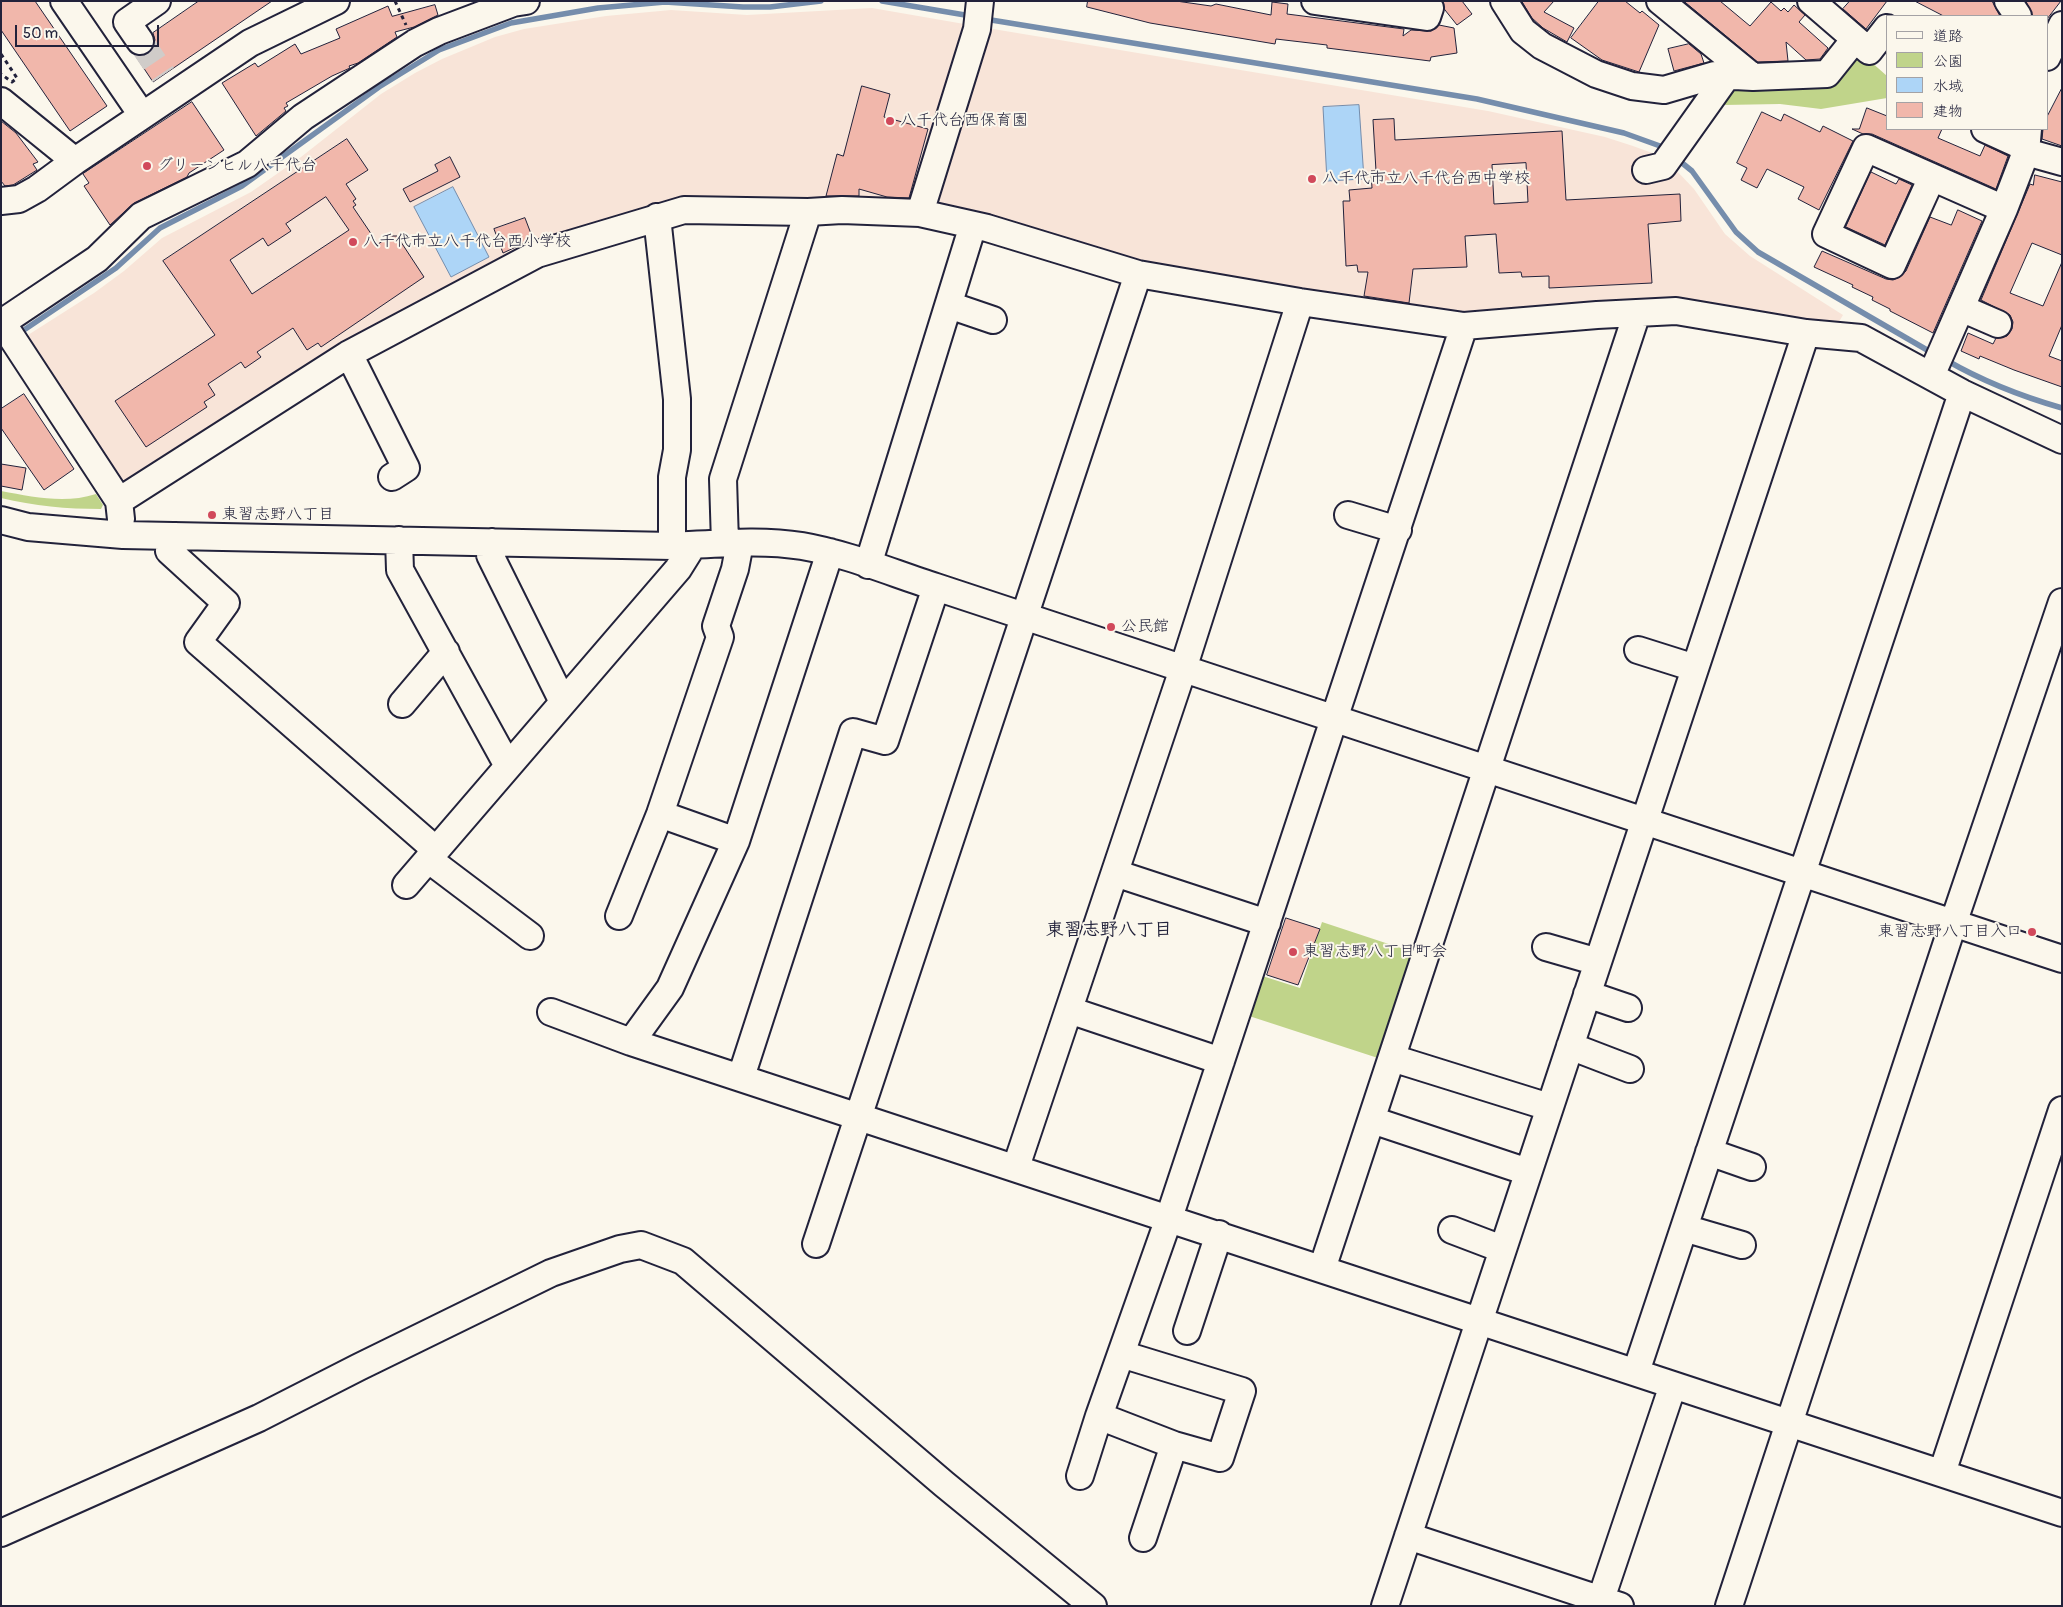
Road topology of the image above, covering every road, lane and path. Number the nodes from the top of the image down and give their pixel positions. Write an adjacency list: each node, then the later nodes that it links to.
1 (64, 1): 23 (street)
2 (157, 1): 16 (street)
3 (336, 1): 23 (street)
4 (526, 1): 44 (street)
5 (1425, 1): 9 (street)
6 (1504, 1): 20 (street)
7 (1660, 1): 21 (street)
8 (2008, 1): 12 (street)
9 (1329, 2)
10 (1818, 4): 15 (street)
11 (979, 12): 33 (street)
12 (2017, 15)
13 (2062, 25): 18 (street)
14 (1886, 29): 15 (street)
15 (1854, 39): 21 (street)
16 (140, 41)
17 (1, 54): 19 (path)
18 (2048, 55)
19 (1, 74)
20 (1727, 76): 21 (street); 26 (street)
21 (1753, 77)
22 (1, 101): 27 (street)
23 (142, 115): 27 (street)
24 (1987, 130): 25 (street)
25 (2027, 141): 28 (street); 31 (street)
26 (1663, 159)
27 (75, 161): 30 (street)
28 (2062, 162)
29 (1932, 177): 29 (street); 31 (street)
30 (1, 201)
31 (2004, 208): 39 (street)
32 (808, 212): 33 (street); 34 (street); 59 (street)
33 (920, 213): 35 (street)
34 (657, 217): 46 (street); 60 (street)
35 (973, 225): 36 (street); 38 (street)
36 (1138, 274): 37 (street); 65 (street)
37 (1300, 302): 43 (street); 69 (street)
38 (950, 305): 41 (street); 62 (street)
39 (1961, 308): 42 (street); 47 (street)
40 (1637, 313): 43 (street); 45 (street); 74 (street)
41 (993, 320)
42 (1998, 324)
43 (1464, 326): 54 (street)
44 (7, 330): 51 (street)
45 (1806, 333): 47 (street); 68 (street)
46 (348, 354): 50 (street); 51 (street)
47 (1936, 364): 48 (street)
48 (1962, 393): 49 (street); 80 (street)
49 (2062, 440)
50 (392, 477)
51 (119, 501): 55 (street)
52 (1348, 515): 54 (street)
53 (1, 520): 55 (street)
54 (1398, 530): 72 (street)
55 (123, 535): 56 (street)
56 (175, 536): 57 (street); 78 (street)
57 (399, 540): 58 (street); 67 (street)
58 (492, 542): 60 (street); 70 (street)
59 (733, 543): 60 (street); 61 (street); 75 (street)
60 (682, 545): 70 (street)
61 (830, 552): 62 (street); 77 (street)
62 (868, 565): 63 (street)
63 (936, 587): 65 (street); 98 (street)
64 (2062, 602): 84 (street)
65 (1024, 618): 69 (street); 101 (street)
66 (1638, 650): 68 (street)
67 (446, 652): 71 (street); 73 (street)
68 (1695, 668): 76 (street)
69 (1183, 669): 72 (street); 79 (street)
70 (563, 702): 73 (street)
71 (402, 704)
72 (1335, 718): 74 (street); 83 (street)
73 (508, 766): 78 (street)
74 (1488, 769): 76 (street); 95 (street)
75 (660, 814): 77 (street); 82 (street)
76 (1644, 822): 80 (street); 88 (street)
77 (736, 841): 93 (street)
78 (432, 854): 81 (street); 85 (street)
79 (1114, 873): 83 (street); 91 (street)
80 (1802, 873): 84 (street); 103 (street)
81 (406, 885)
82 (619, 916)
83 (1267, 924): 96 (street)
84 (1954, 924): 87 (street); 121 (street)
85 (530, 936)
86 (1546, 947): 88 (street)
87 (2062, 959)
88 (1598, 962): 89 (street)
89 (1587, 994): 90 (street); 94 (street)
90 (1628, 1008)
91 (1069, 1010): 96 (street); 104 (street)
92 (551, 1012): 93 (street)
93 (632, 1042): 98 (street)
94 (1570, 1046): 97 (street); 99 (street)
95 (1392, 1058): 99 (street); 102 (street)
96 (1221, 1061): 107 (street)
97 (1630, 1069)
98 (741, 1077): 101 (street)
99 (1550, 1108): 106 (street)
100 (2062, 1110): 123 (street)
101 (859, 1115): 104 (street); 111 (street)
102 (1372, 1120): 106 (street); 114 (street)
103 (1709, 1152): 105 (street); 108 (street)
104 (1016, 1167): 107 (street)
105 (1752, 1167)
106 (1528, 1172): 113 (street)
107 (1169, 1218): 110 (street); 117 (street)
108 (1684, 1228): 112 (street); 118 (street)
109 (1452, 1230): 113 (street)
110 (1219, 1234): 114 (street); 116 (street)
111 (816, 1244)
112 (1742, 1245)
113 (1502, 1249): 115 (street)
114 (1322, 1269): 115 (street)
115 (1479, 1321): 118 (street); 127 (street)
116 (1187, 1331)
117 (1121, 1354): 120 (street); 122 (street)
118 (1636, 1372): 119 (street)
119 (1673, 1385): 121 (street); 129 (street)
120 (1099, 1416): 122 (street); 124 (street)
121 (1789, 1424): 123 (street); 132 (street)
122 (1174, 1445): 128 (street)
123 (1942, 1473): 125 (street)
124 (1080, 1476)
125 (2062, 1513)
126 (1, 1533): 130 (street)
127 (1408, 1536): 129 (street); 131 (street)
128 (1143, 1538)
129 (1611, 1603)
130 (1093, 1606)
131 (1385, 1606)
132 (1729, 1606)

